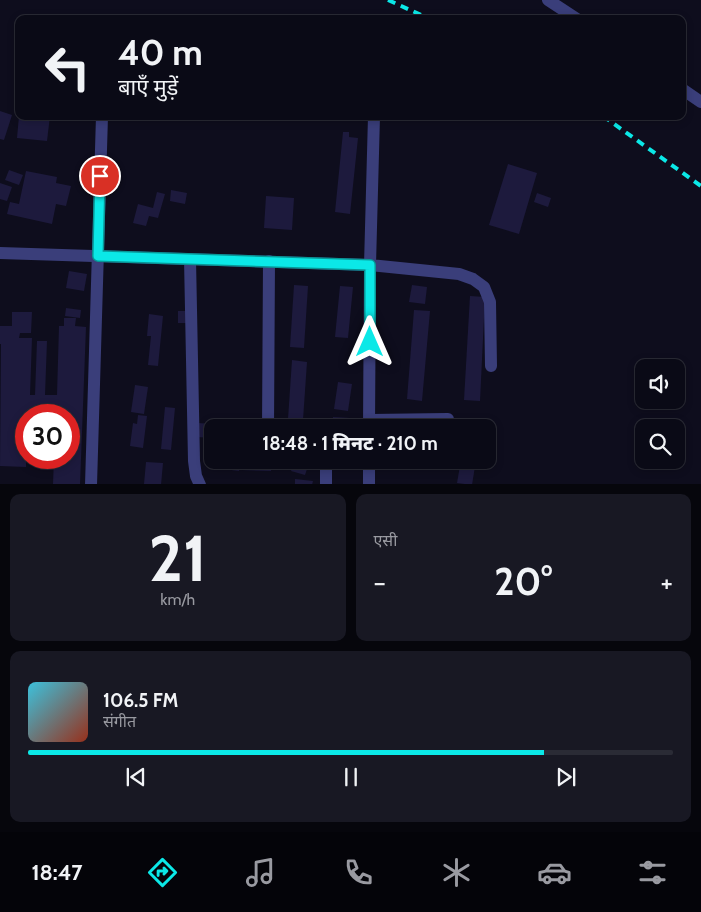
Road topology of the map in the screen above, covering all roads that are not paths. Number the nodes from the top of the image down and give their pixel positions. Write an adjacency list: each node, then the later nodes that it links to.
1 (548, 0): 2 (street)
2 (571, 15)
3 (686, 92): 4 (street)
4 (701, 102)
5 (102, 120): 8 (street)
6 (374, 120): 11 (street)
7 (0, 253): 8 (street)
8 (98, 256): 9 (street); 17 (street)
9 (190, 259): 10 (street); 18 (street)
10 (269, 262): 11 (street); 13 (street)
11 (370, 265): 12 (street); 14 (street)
12 (491, 366)
13 (268, 419)
14 (369, 419)
15 (326, 469): 19 (street)
16 (369, 469): 20 (street)
17 (91, 484)
18 (200, 484)
19 (326, 484)
20 (369, 484)

